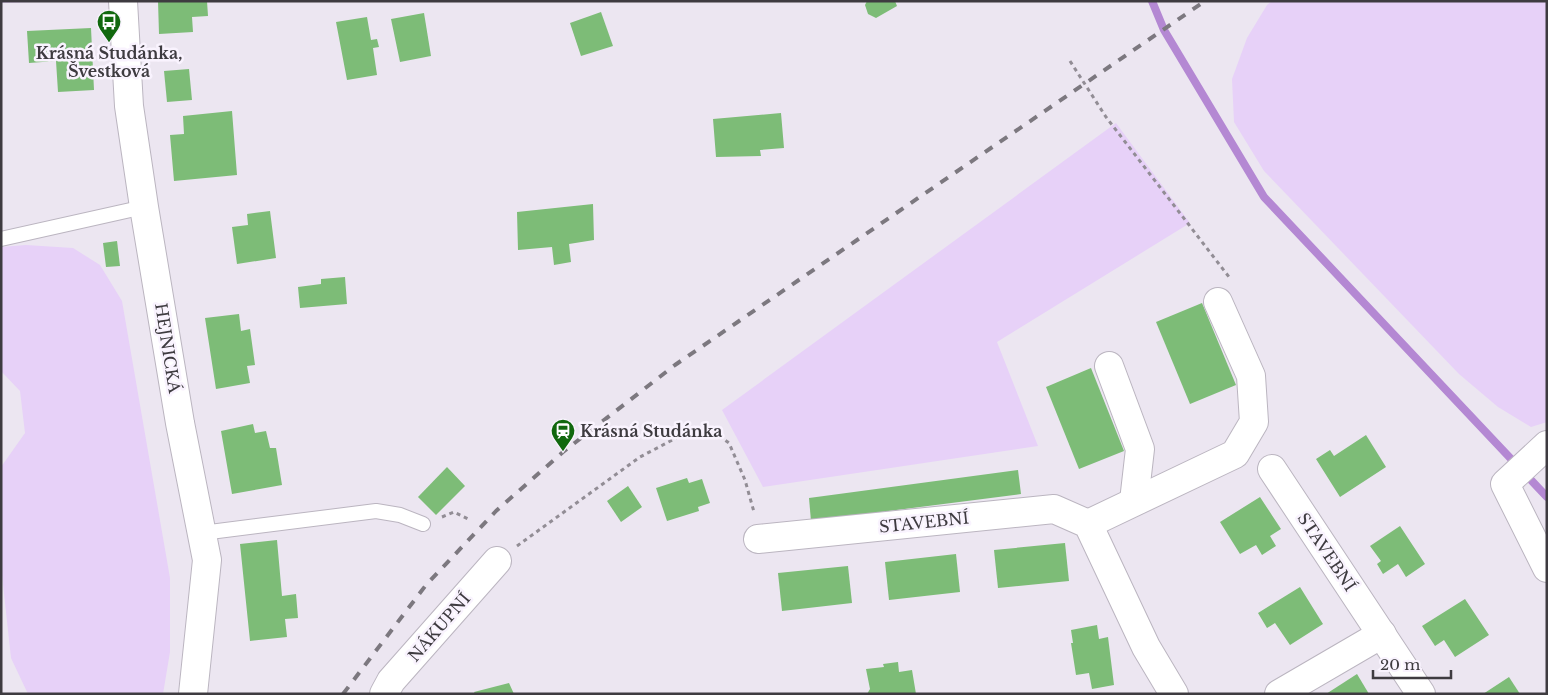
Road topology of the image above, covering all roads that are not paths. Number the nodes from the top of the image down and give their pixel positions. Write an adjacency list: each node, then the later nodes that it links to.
1 (123, 1): 2 (street, HEJNICKÁ)
2 (144, 208): 3 (lane); 11 (street, HEJNICKÁ)
3 (1, 239)
4 (1220, 305): 8 (street)
5 (1109, 366): 8 (street)
6 (1547, 445): 14 (street)
7 (1272, 470): 15 (street, STAVEBNÍ)
8 (1134, 501): 10 (street)
9 (424, 524): 11 (lane)
10 (1088, 524): 12 (street, STAVEBNÍ); 18 (street)
11 (202, 533): 16 (street, HEJNICKÁ)
12 (758, 539)
13 (497, 561): 17 (street, NÁKUPNÍ)
14 (1547, 568)
15 (1382, 634): 19 (street); 20 (street, STAVEBNÍ)
16 (193, 694)
17 (384, 694)
18 (1174, 694)
19 (1279, 694)
20 (1420, 694)

